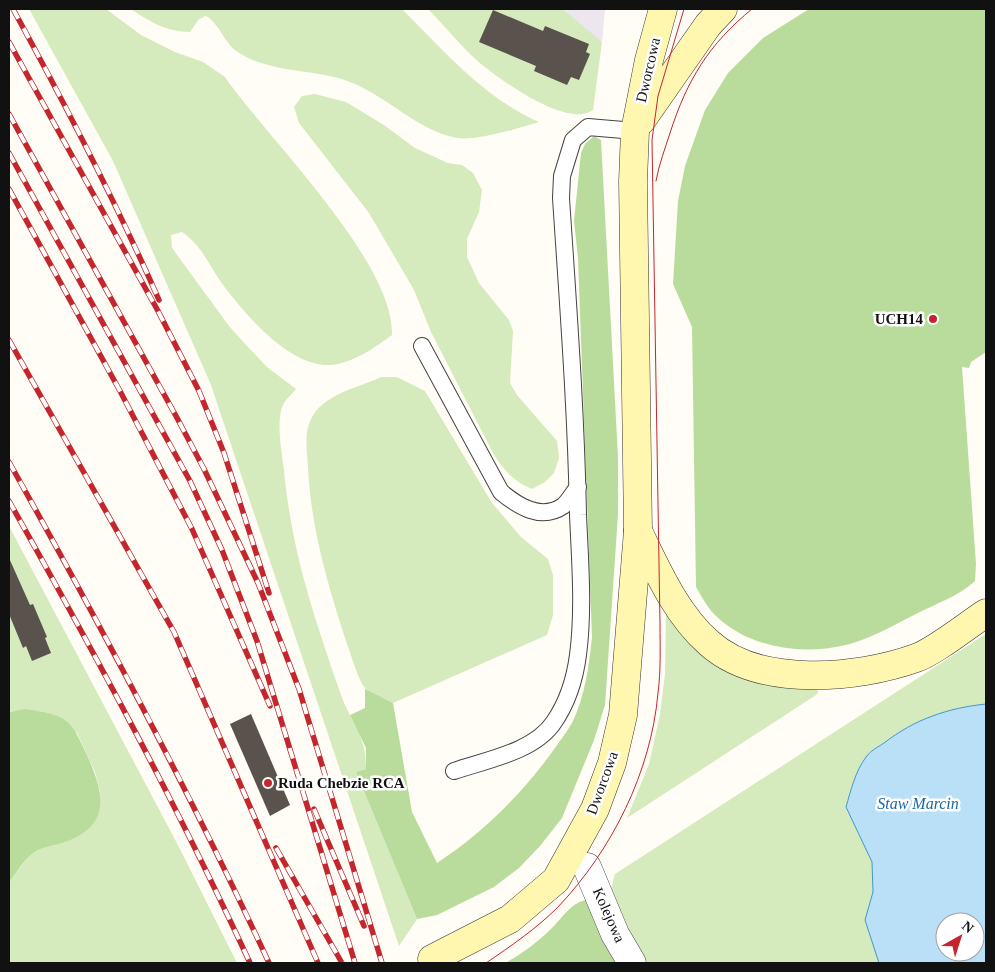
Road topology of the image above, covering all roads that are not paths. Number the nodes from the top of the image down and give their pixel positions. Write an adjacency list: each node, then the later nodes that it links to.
1 (663, 9): 3 (main road, Dworcowa)
2 (724, 9): 3 (main road)
3 (635, 131): 5 (lane); 6 (main road, Dworcowa)
4 (422, 346): 5 (lane)
5 (578, 487): 8 (lane)
6 (638, 531): 7 (main road); 10 (main road, Dworcowa)
7 (986, 613)
8 (454, 771)
9 (587, 867): 11 (street, Kolejowa)
10 (432, 959)
11 (632, 963)

